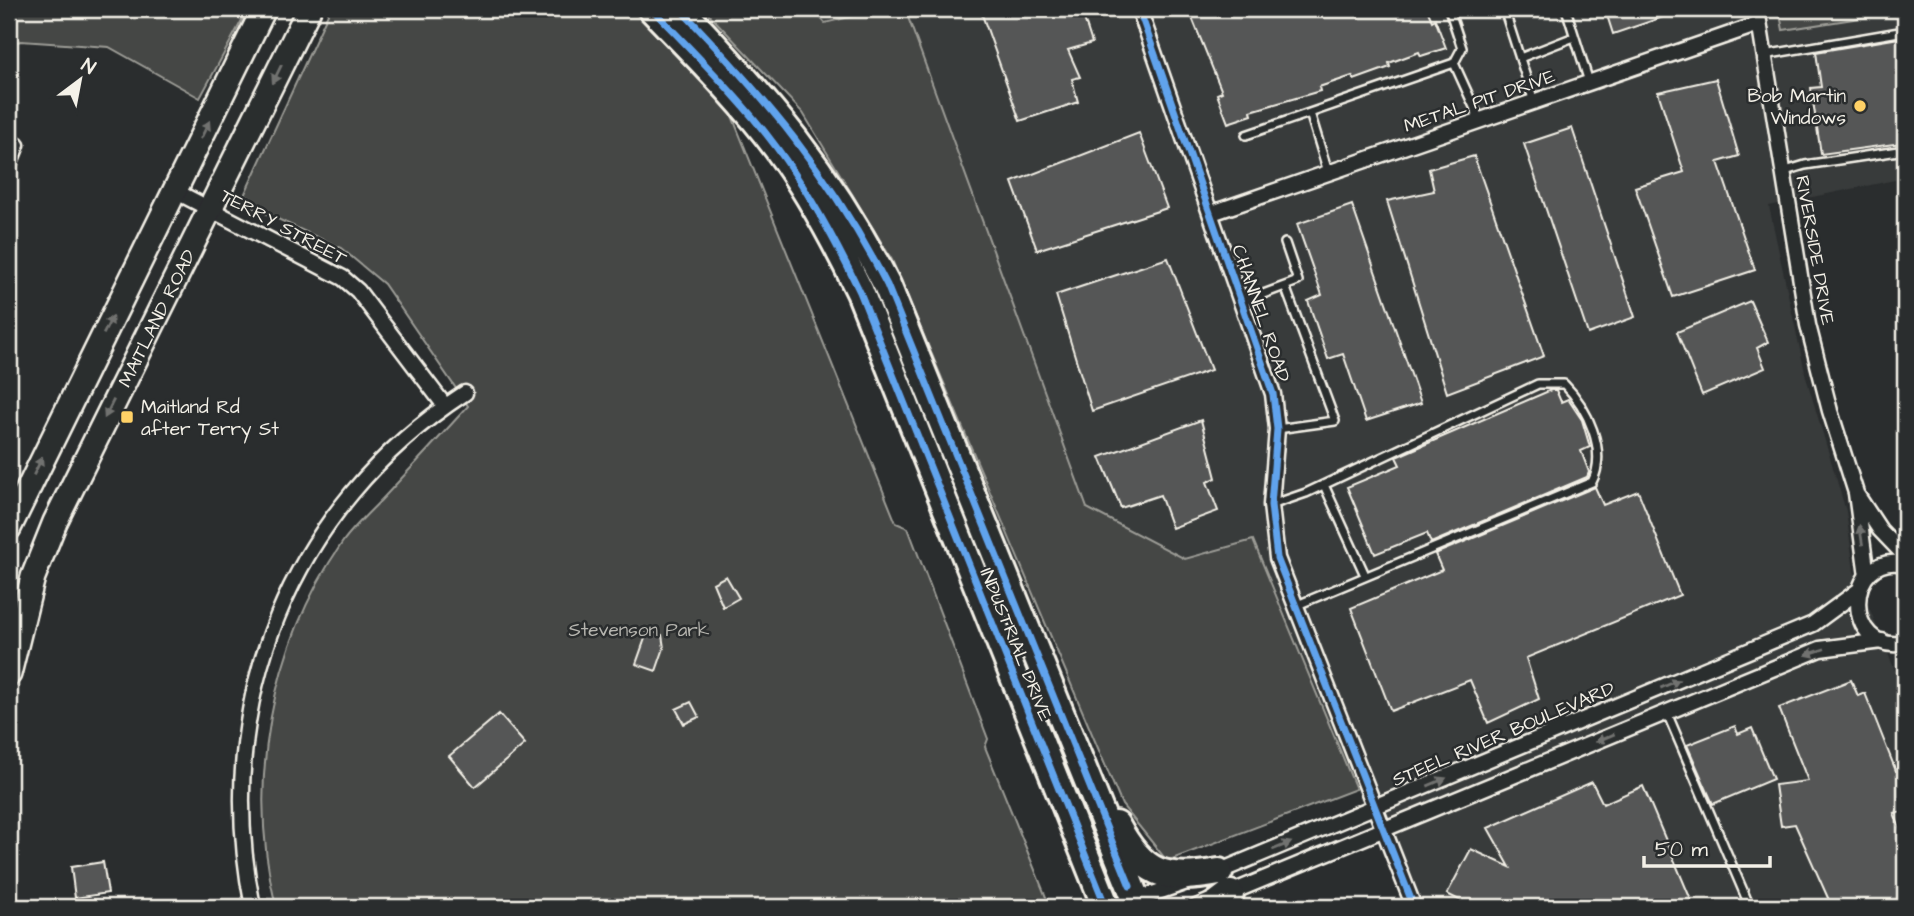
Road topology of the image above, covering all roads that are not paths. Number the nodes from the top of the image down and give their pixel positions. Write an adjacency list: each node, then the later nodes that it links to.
1 (264, 9): 25 (main road, MAITLAND ROAD, one-way to 1)
2 (309, 9): 26 (main road, MAITLAND ROAD, one-way to 26)
3 (652, 9): 54 (highway, INDUSTRIAL DRIVE)
4 (680, 9): 48 (highway, INDUSTRIAL DRIVE)
5 (1449, 9): 14 (lane)
6 (1504, 9): 13 (lane)
7 (1566, 9): 11 (lane)
8 (1144, 10): 27 (street, CHANNEL ROAD)
9 (1758, 16): 12 (street, RIVERSIDE DRIVE); 15 (street, METAL PIT DRIVE)
10 (1905, 31): 12 (lane)
11 (1574, 37): 13 (lane); 15 (lane)
12 (1764, 55): 23 (street, RIVERSIDE DRIVE)
13 (1520, 58): 16 (lane)
14 (1454, 63): 17 (lane); 18 (lane)
15 (1589, 82): 16 (street, METAL PIT DRIVE)
16 (1534, 102): 18 (street, METAL PIT DRIVE)
17 (1310, 113): 19 (lane); 24 (lane)
18 (1479, 120): 24 (street, METAL PIT DRIVE)
19 (1246, 135)
20 (17, 145): 22 (street)
21 (1905, 150): 23 (lane)
22 (9, 164)
23 (1782, 172): 35 (street, RIVERSIDE DRIVE)
24 (1329, 173): 27 (street, METAL PIT DRIVE)
25 (175, 191): 26 (street, TERRY STREET); 37 (main road, MAITLAND ROAD, one-way to 25)
26 (209, 209): 32 (street, TERRY STREET); 46 (main road, MAITLAND ROAD, one-way to 46)
27 (1212, 213): 30 (street, CHANNEL ROAD)
28 (1285, 243): 29 (lane)
29 (1285, 286): 30 (lane); 33 (lane)
30 (1242, 302): 33 (street, CHANNEL ROAD)
31 (465, 393): 32 (street)
32 (445, 406): 53 (street)
33 (1277, 429): 36 (street, CHANNEL ROAD)
34 (1324, 485): 36 (lane); 40 (lane); 40 (lane)
35 (1856, 493): 38 (street, RIVERSIDE DRIVE); 41 (street, RIVERSIDE DRIVE, one-way to 35)
36 (1271, 505): 43 (street, CHANNEL ROAD)
37 (9, 528)
38 (1905, 556)
39 (1905, 564): 41 (street)
40 (1364, 575): 43 (lane)
41 (1867, 576): 42 (street)
42 (1858, 591): 44 (street); 49 (street, STEEL RIVER BOULEVARD, one-way to 42)
43 (1294, 607): 49 (street, CHANNEL ROAD)
44 (1882, 642): 45 (street, STEEL RIVER BOULEVARD); 47 (street, STEEL RIVER BOULEVARD, one-way to 47)
45 (1903, 648)
46 (9, 674)
47 (1667, 712): 50 (street, STEEL RIVER BOULEVARD, one-way to 50); 57 (lane)
48 (1068, 737): 51 (highway); 52 (highway, INDUSTRIAL DRIVE)
49 (1374, 808): 50 (street, CHANNEL ROAD); 51 (street, STEEL RIVER BOULEVARD, one-way to 49)
50 (1383, 830): 51 (street, STEEL RIVER BOULEVARD); 56 (street, CHANNEL ROAD)
51 (1221, 891): 52 (street, STEEL RIVER BOULEVARD); 55 (street, STEEL RIVER BOULEVARD)
52 (1130, 905)
53 (253, 907)
54 (1106, 907)
55 (1196, 907)
56 (1415, 907)
57 (1749, 907)

